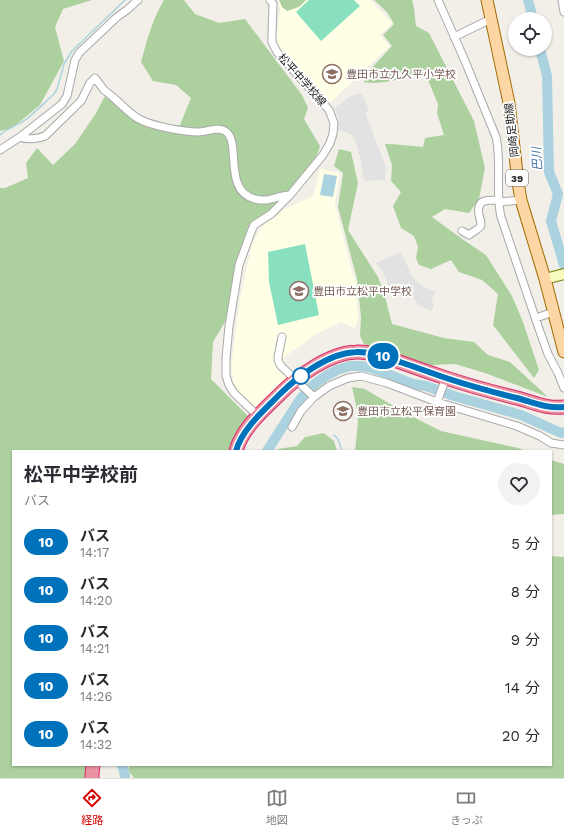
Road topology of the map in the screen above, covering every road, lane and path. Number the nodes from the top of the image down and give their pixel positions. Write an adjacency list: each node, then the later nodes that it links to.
1 (138, 0): 9 (street)
2 (270, 0): 11 (street, 松平中学校線)
3 (438, 0): 8 (street)
4 (487, 0): 7 (main road, 岡崎足助線 / 39)
5 (562, 0): 6 (street)
6 (564, 12)
7 (491, 19): 8 (street); 12 (main road, 岡崎足助線 / 39)
8 (454, 37): 13 (street)
9 (20, 137): 10 (street); 11 (street)
10 (0, 150)
11 (290, 195): 27 (street, 松平中学校線)
12 (521, 200): 13 (street); 16 (main road, 岡崎足助線 / 39)
13 (499, 201): 14 (street); 18 (street)
14 (462, 231)
15 (564, 274): 16 (street)
16 (549, 278): 17 (main road, 岡崎足助線 / 39)
17 (553, 312): 18 (street); 20 (main road, 岡崎足助線 / 39)
18 (536, 318): 23 (street)
19 (282, 338): 22 (street)
20 (564, 352)
21 (446, 378): 22 (highway); 25 (street); 26 (highway)
22 (298, 382): 24 (street); 27 (highway)
23 (564, 388)
24 (314, 397): 25 (street); 28 (street)
25 (437, 402): 29 (street)
26 (564, 407)
27 (258, 416): 30 (highway)
28 (292, 427)
29 (564, 445)
30 (236, 450)
31 (93, 766): 32 (highway)
32 (92, 778)

